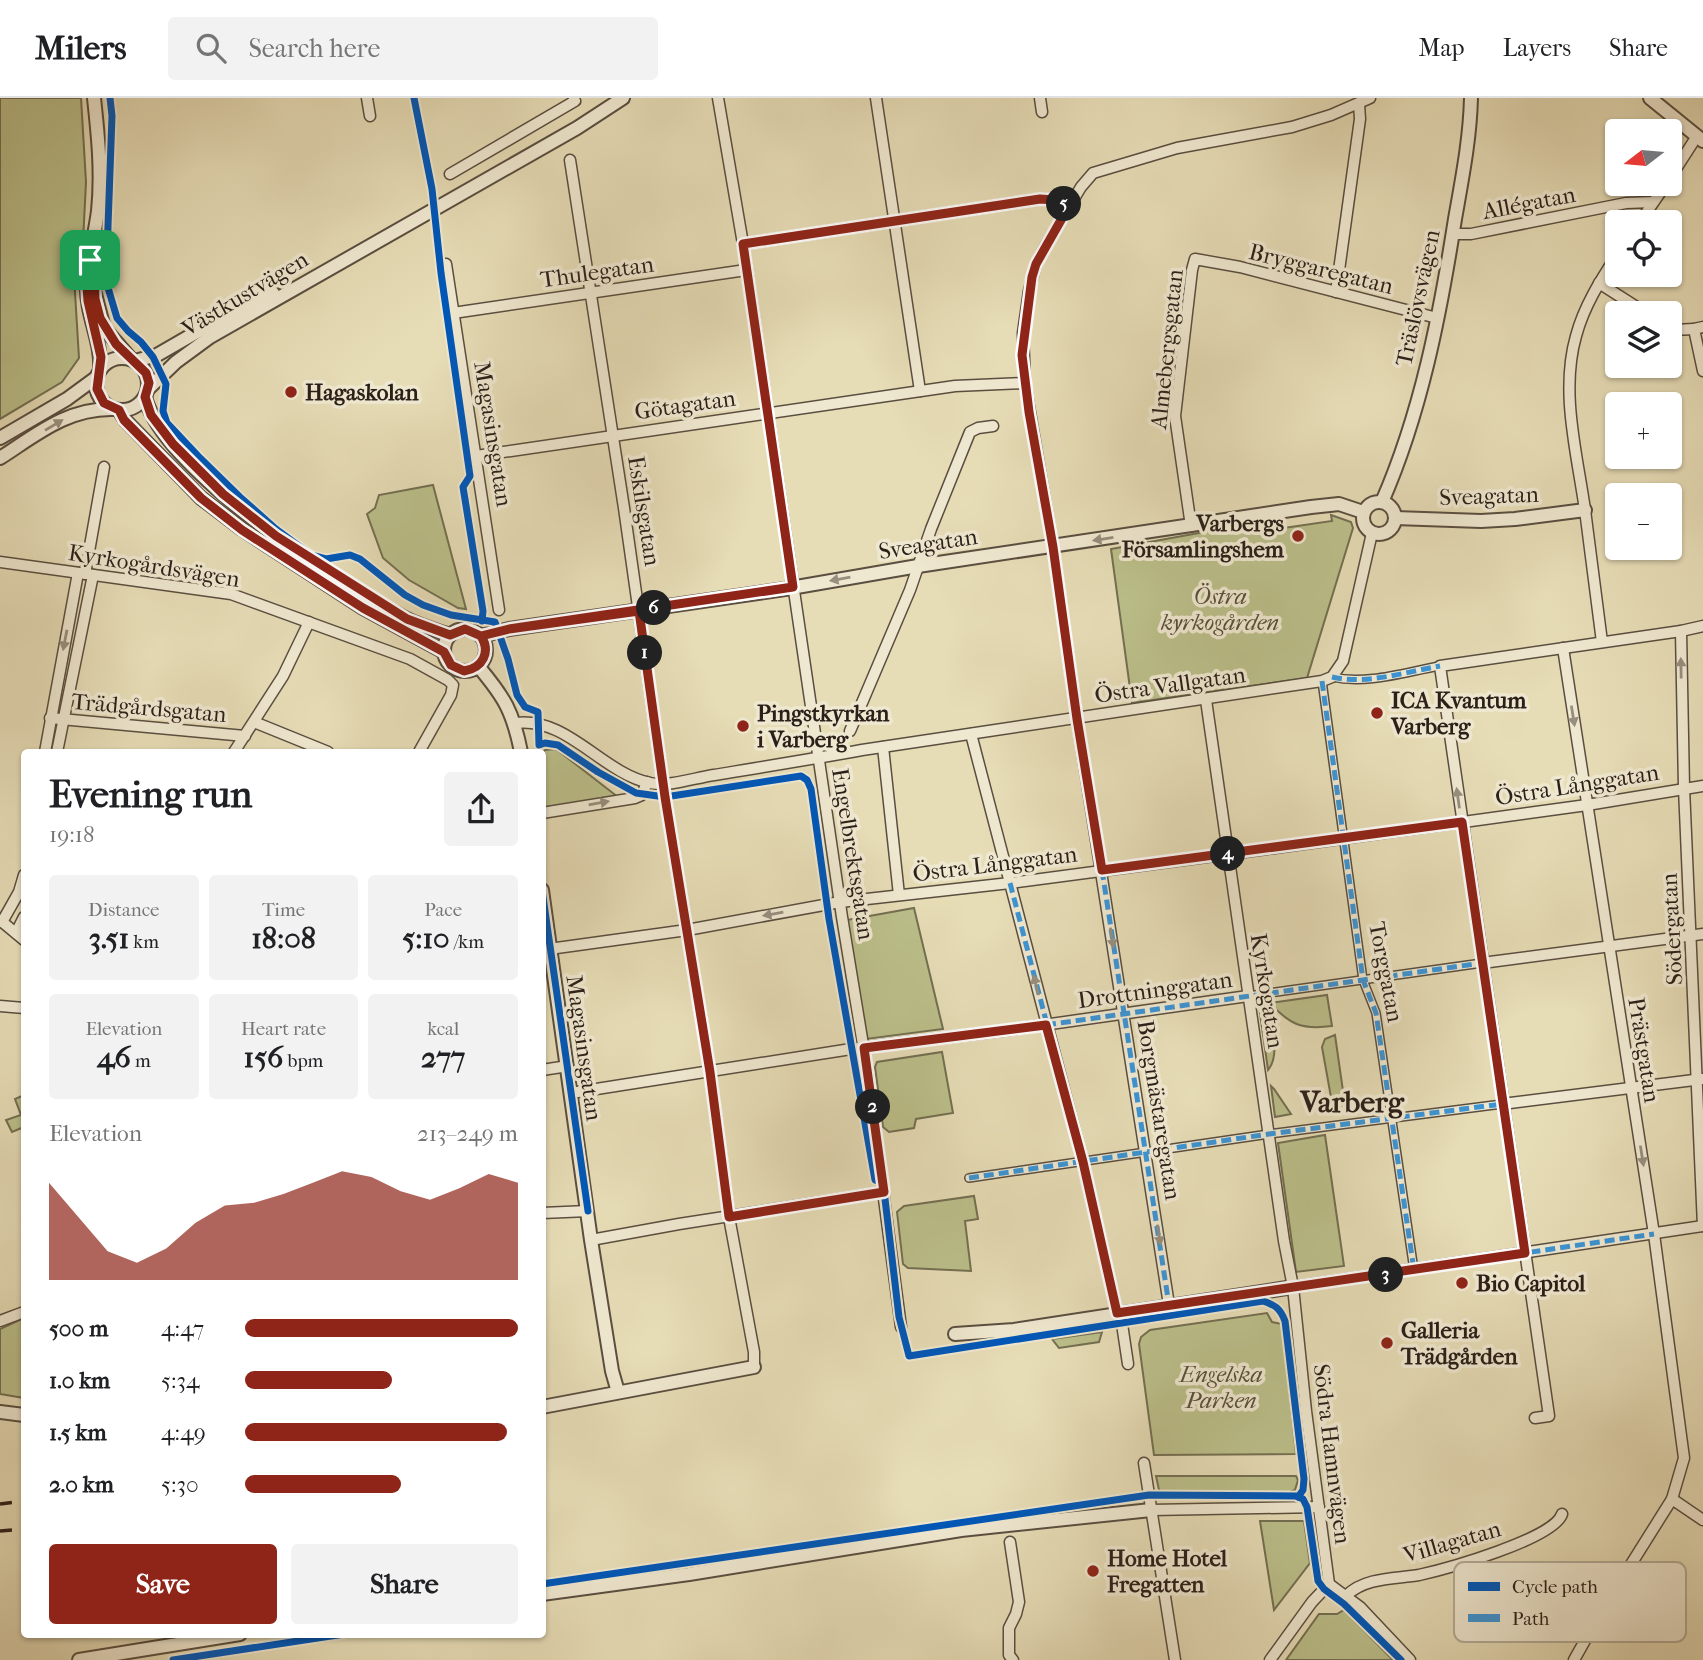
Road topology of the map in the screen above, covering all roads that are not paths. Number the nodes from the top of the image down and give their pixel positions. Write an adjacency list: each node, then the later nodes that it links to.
1 (94, 98): 25 (street)
2 (367, 98): 13 (street)
3 (574, 98): 17 (street)
4 (623, 98): 28 (street, Västkustvägen)
5 (718, 98): 24 (street, Engelbrektsgatan)
6 (876, 98): 22 (street)
7 (1040, 98): 12 (street)
8 (1370, 98): 11 (street, Borgmästaregatan)
9 (1471, 98): 23 (street, Träslövsvägen)
10 (1650, 98): 14 (street)
11 (1359, 104): 20 (street, Borgmästaregatan); 33 (street)
12 (1042, 112)
13 (370, 116)
14 (1700, 138): 16 (street)
15 (570, 160): 32 (street, Eskilsgatan)
16 (1682, 162)
17 (450, 174)
18 (1657, 196): 19 (street)
19 (1653, 202): 21 (street); 23 (street, Allégatan)
20 (1069, 206): 22 (street); 41 (street, Borgmästaregatan)
21 (1648, 210)
22 (894, 221): 24 (street); 42 (street)
23 (1453, 234): 36 (street, Träslövsvägen)
24 (743, 244): 29 (street, Engelbrektsgatan)
25 (93, 248): 38 (street); 40 (street)
26 (1195, 259): 33 (street, Bryggaregatan); 56 (street, Almebergsgatan)
27 (446, 264): 35 (street, Magasinsgatan)
28 (334, 266): 38 (street, Västkustvägen); 43 (street, Västkustvägen)
29 (746, 270): 32 (street, Thulegatan); 45 (street, Engelbrektsgatan)
30 (1605, 274): 31 (street)
31 (1599, 283): 34 (street); 53 (street)
32 (590, 292): 35 (street, Thulegatan); 47 (street, Eskilsgatan)
33 (1336, 292): 36 (street, Bryggaregatan)
34 (1627, 301)
35 (453, 313): 49 (street, Magasinsgatan)
36 (1437, 318): 52 (street, Träslövsvägen)
37 (1698, 328): 39 (street)
38 (133, 360): 40 (street); 43 (street)
39 (1703, 371)
40 (99, 374): 44 (street); 48 (street)
41 (1025, 383): 42 (street, Götagatan); 58 (street, Borgmästaregatan)
42 (920, 391): 45 (street, Götagatan)
43 (147, 393): 44 (street); 68 (street)
44 (116, 410): 50 (street, one-way to 44); 72 (street)
45 (766, 413): 47 (street, Götagatan); 62 (street, Engelbrektsgatan)
46 (993, 426): 60 (street)
47 (613, 435): 49 (street, Götagatan); 64 (street, Eskilsgatan)
48 (0, 438)
49 (476, 456): 63 (street, Magasinsgatan)
50 (0, 458)
51 (104, 467): 61 (street)
52 (1382, 502): 54 (street); 55 (street)
53 (1585, 510): 55 (street, Sveagatan); 70 (street)
54 (1363, 512): 56 (street, Sveagatan); 57 (street)
55 (1395, 517): 57 (street)
56 (1191, 526): 58 (street, Sveagatan, one-way to 58)
57 (1373, 533): 75 (street)
58 (1053, 547): 60 (street, Sveagatan); 78 (street, Borgmästaregatan)
59 (0, 562): 61 (street, Kyrkogårdsvägen)
60 (918, 566): 62 (street, Sveagatan, one-way to 62); 82 (street)
61 (85, 574): 65 (street, Kyrkogårdsvägen); 77 (street, one-way to 77); 79 (street)
62 (793, 587): 64 (street, Sveagatan); 92 (street, Engelbrektsgatan)
63 (499, 610)
64 (639, 611): 69 (street, Sveagatan); 94 (street, Eskilsgatan)
65 (309, 622): 80 (street); 90 (street, Kyrkogårdsvägen)
66 (1703, 626): 67 (street, Östra Vallgatan)
67 (1681, 631): 70 (street, Östra Vallgatan); 96 (street, Södergatan, one-way to 67)
68 (450, 635): 69 (street); 72 (street)
69 (481, 636): 73 (street)
70 (1602, 642): 71 (street, Östra Vallgatan)
71 (1563, 648): 74 (street, Östra Vallgatan); 97 (street, Prästgatan, one-way to 97)
72 (444, 652): 73 (street)
73 (478, 666): 81 (street)
74 (1440, 666): 75 (street, Östra Vallgatan); 99 (street, one-way to 74)
75 (1327, 679): 76 (street, Östra Vallgatan); 100 (street, Torggatan)
76 (1206, 700): 78 (street, Östra Vallgatan); 101 (street, Kyrkogatan)
77 (50, 718): 79 (street, Trädgårdsgatan); 86 (street)
78 (1077, 719): 83 (street, Östra Vallgatan); 102 (street, Borgmästaregatan)
79 (63, 720): 84 (street, Trädgårdsgatan); 87 (street)
80 (254, 722): 84 (street); 89 (street)
81 (515, 723): 91 (street); 93 (street)
82 (850, 731)
83 (971, 734): 85 (street, Östra Vallgatan); 103 (street)
84 (245, 736): 88 (street)
85 (883, 747): 92 (street, Östra Vallgatan); 105 (street)
86 (45, 749)
87 (58, 749)
88 (236, 749)
89 (321, 749)
90 (421, 749)
91 (520, 749)
92 (819, 758): 94 (street, Östra Vallgatan); 106 (street, Engelbrektsgatan)
93 (647, 782): 94 (street, Östra Vallgatan); 98 (street, one-way to 93)
94 (663, 783): 109 (street, Eskilsgatan)
95 (1703, 786): 96 (street, Östra Långgatan)
96 (1684, 788): 97 (street, Östra Långgatan); 112 (street, Södergatan)
97 (1587, 804): 99 (street, Östra Långgatan); 114 (street, Prästgatan)
98 (546, 812)
99 (1462, 822): 100 (street, Östra Långgatan); 116 (street)
100 (1345, 839): 101 (street, Östra Långgatan); 117 (street, Torggatan)
101 (1227, 854): 102 (street, Östra Långgatan); 118 (street, Kyrkogatan)
102 (1102, 870): 103 (street, Östra Långgatan); 121 (street, Borgmästaregatan, one-way to 121)
103 (1010, 883): 105 (street, Östra Långgatan); 122 (street, one-way to 103)
104 (21, 885): 107 (street)
105 (899, 895): 106 (street, Östra Långgatan)
106 (840, 902): 109 (street, Östra Långgatan, one-way to 109); 123 (street, Engelbrektsgatan)
107 (1, 921): 110 (street)
108 (21, 923): 110 (street)
109 (687, 930): 115 (street, Östra Långgatan); 126 (street, Eskilsgatan)
110 (16, 933): 113 (street)
111 (1703, 934): 112 (street, Drottninggatan)
112 (1690, 935): 114 (street, Drottninggatan); 127 (street, Södergatan)
113 (21, 937)
114 (1609, 945): 116 (street, Drottninggatan); 128 (street, Prästgatan)
115 (547, 949): 124 (street, Magasinsgatan)
116 (1482, 963): 117 (street, Drottninggatan); 130 (street)
117 (1363, 980): 118 (street, Drottninggatan); 131 (street, Torggatan)
118 (1248, 996): 121 (street, Drottninggatan); 132 (street, Kyrkogatan)
119 (0, 1006): 120 (street)
120 (21, 1008)
121 (1124, 1013): 122 (street, Drottninggatan); 133 (street, Borgmästaregatan)
122 (1046, 1025): 123 (street, Drottninggatan); 134 (street)
123 (864, 1048): 126 (street, Drottninggatan); 136 (street, Engelbrektsgatan)
124 (568, 1066): 125 (street); 129 (street, Magasinsgatan)
125 (546, 1069)
126 (710, 1072): 129 (street, Drottninggatan); 139 (street, Eskilsgatan)
127 (1700, 1079): 128 (street); 140 (street, Södergatan)
128 (1631, 1089): 130 (street); 141 (street, Prästgatan, one-way to 141)
129 (571, 1093): 137 (street, Magasinsgatan)
130 (1502, 1104): 131 (street); 143 (street)
131 (1392, 1118): 132 (street); 144 (street, Torggatan)
132 (1269, 1134): 133 (street); 145 (street, Kyrkogatan)
133 (1146, 1153): 134 (street); 146 (street, Borgmästaregatan, one-way to 146)
134 (1083, 1162): 135 (street); 148 (street)
135 (969, 1178)
136 (884, 1192): 139 (street); 150 (street, Engelbrektsgatan)
137 (587, 1211): 138 (street); 142 (street, Magasinsgatan)
138 (546, 1213)
139 (729, 1217): 142 (street); 153 (street, Eskilsgatan)
140 (1703, 1226): 141 (street)
141 (1654, 1234): 143 (street); 160 (street, Prästgatan)
142 (591, 1240): 154 (street, Magasinsgatan)
143 (1525, 1253): 144 (street); 158 (street)
144 (1413, 1270): 145 (street)
145 (1293, 1287): 146 (street); 161 (street, Södra Hamnvägen)
146 (1169, 1305): 148 (street)
147 (21, 1313): 149 (street)
148 (1117, 1313): 151 (street); 152 (street)
149 (0, 1321)
150 (901, 1327)
151 (955, 1334)
152 (1128, 1364)
153 (754, 1367): 154 (street)
154 (618, 1392): 155 (street)
155 (546, 1406)
156 (0, 1412): 157 (street)
157 (21, 1415)
158 (1535, 1418)
159 (1144, 1463): 162 (street)
160 (1672, 1499): 164 (street); 167 (street)
161 (1319, 1507): 162 (street); 169 (street, Södra Hamnvägen)
162 (1151, 1510): 170 (street); 176 (street)
163 (1562, 1514): 166 (street, Villagatan)
164 (1703, 1520)
165 (1010, 1542): 175 (street)
166 (1465, 1562)
167 (1632, 1562)
168 (1454, 1565): 171 (street, Villagatan)
169 (1329, 1584): 171 (street); 177 (street)
170 (546, 1593)
171 (1347, 1595): 178 (street)
172 (215, 1638): 174 (street)
173 (1584, 1642): 179 (street)
174 (79, 1660)
175 (1013, 1660)
176 (1175, 1660)
177 (1270, 1660)
178 (1410, 1660)
179 (1574, 1660)

